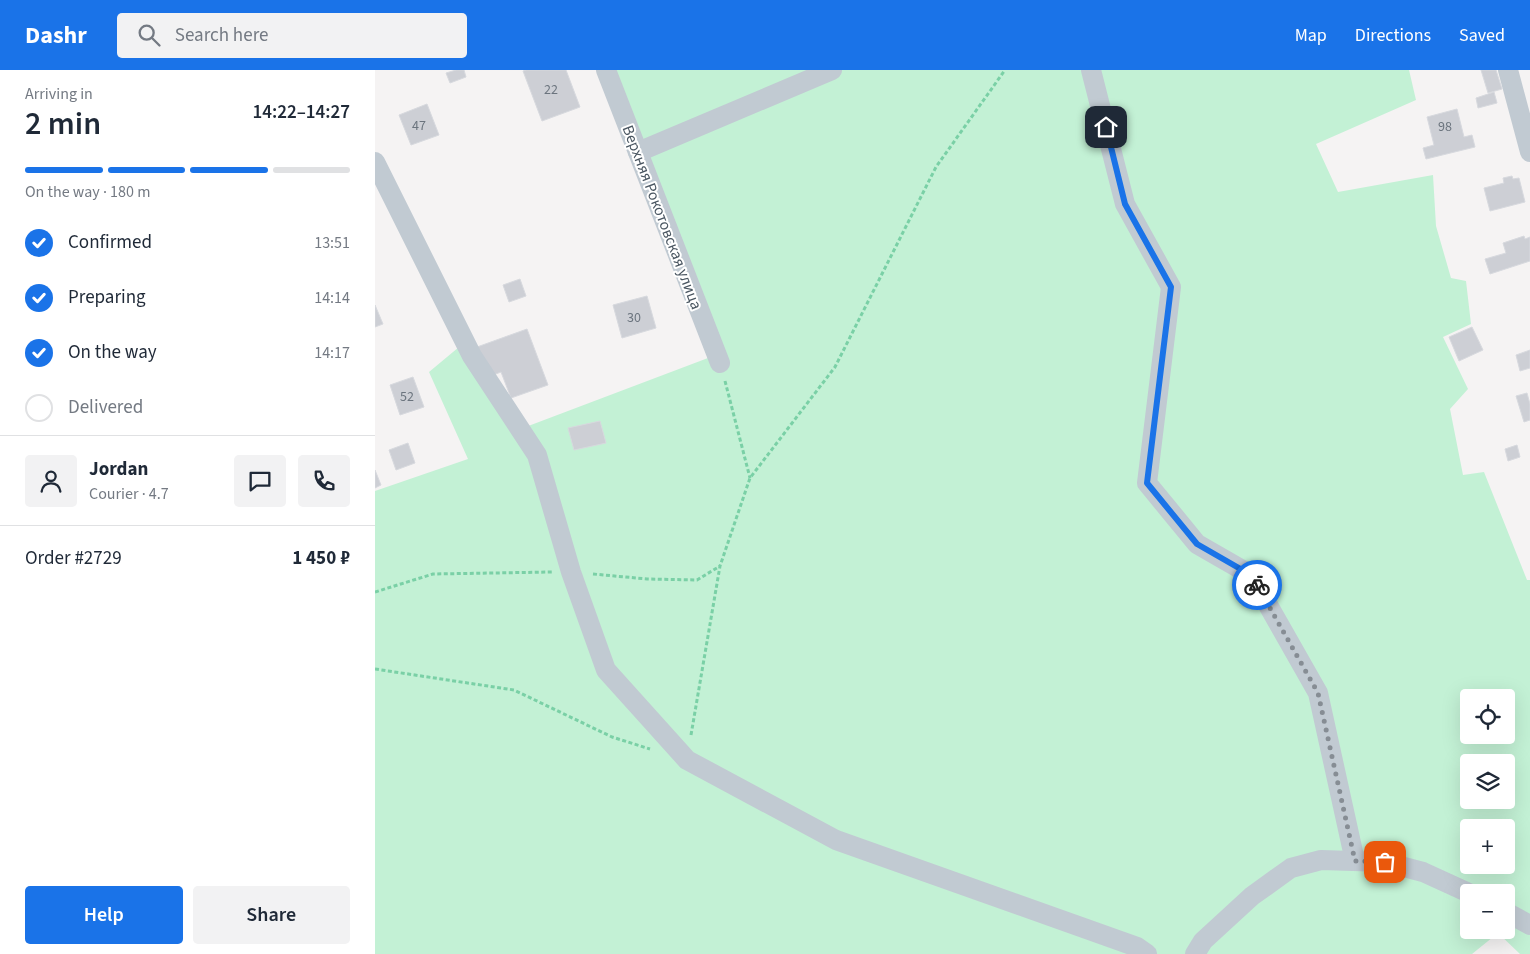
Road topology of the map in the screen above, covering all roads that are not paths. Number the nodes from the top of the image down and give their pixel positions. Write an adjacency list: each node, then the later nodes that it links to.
1 (606, 70): 5 (street, Верхняя Рокотовская улица)
2 (832, 70): 5 (street)
3 (1091, 70): 9 (street)
4 (1507, 70): 6 (street)
5 (638, 152): 8 (street, Верхняя Рокотовская улица)
6 (1530, 152)
7 (375, 162): 13 (street)
8 (720, 363)
9 (1355, 861): 10 (street); 14 (street)
10 (1460, 889)
11 (1515, 916): 12 (street)
12 (1530, 924)
13 (1147, 954)
14 (1195, 954)

